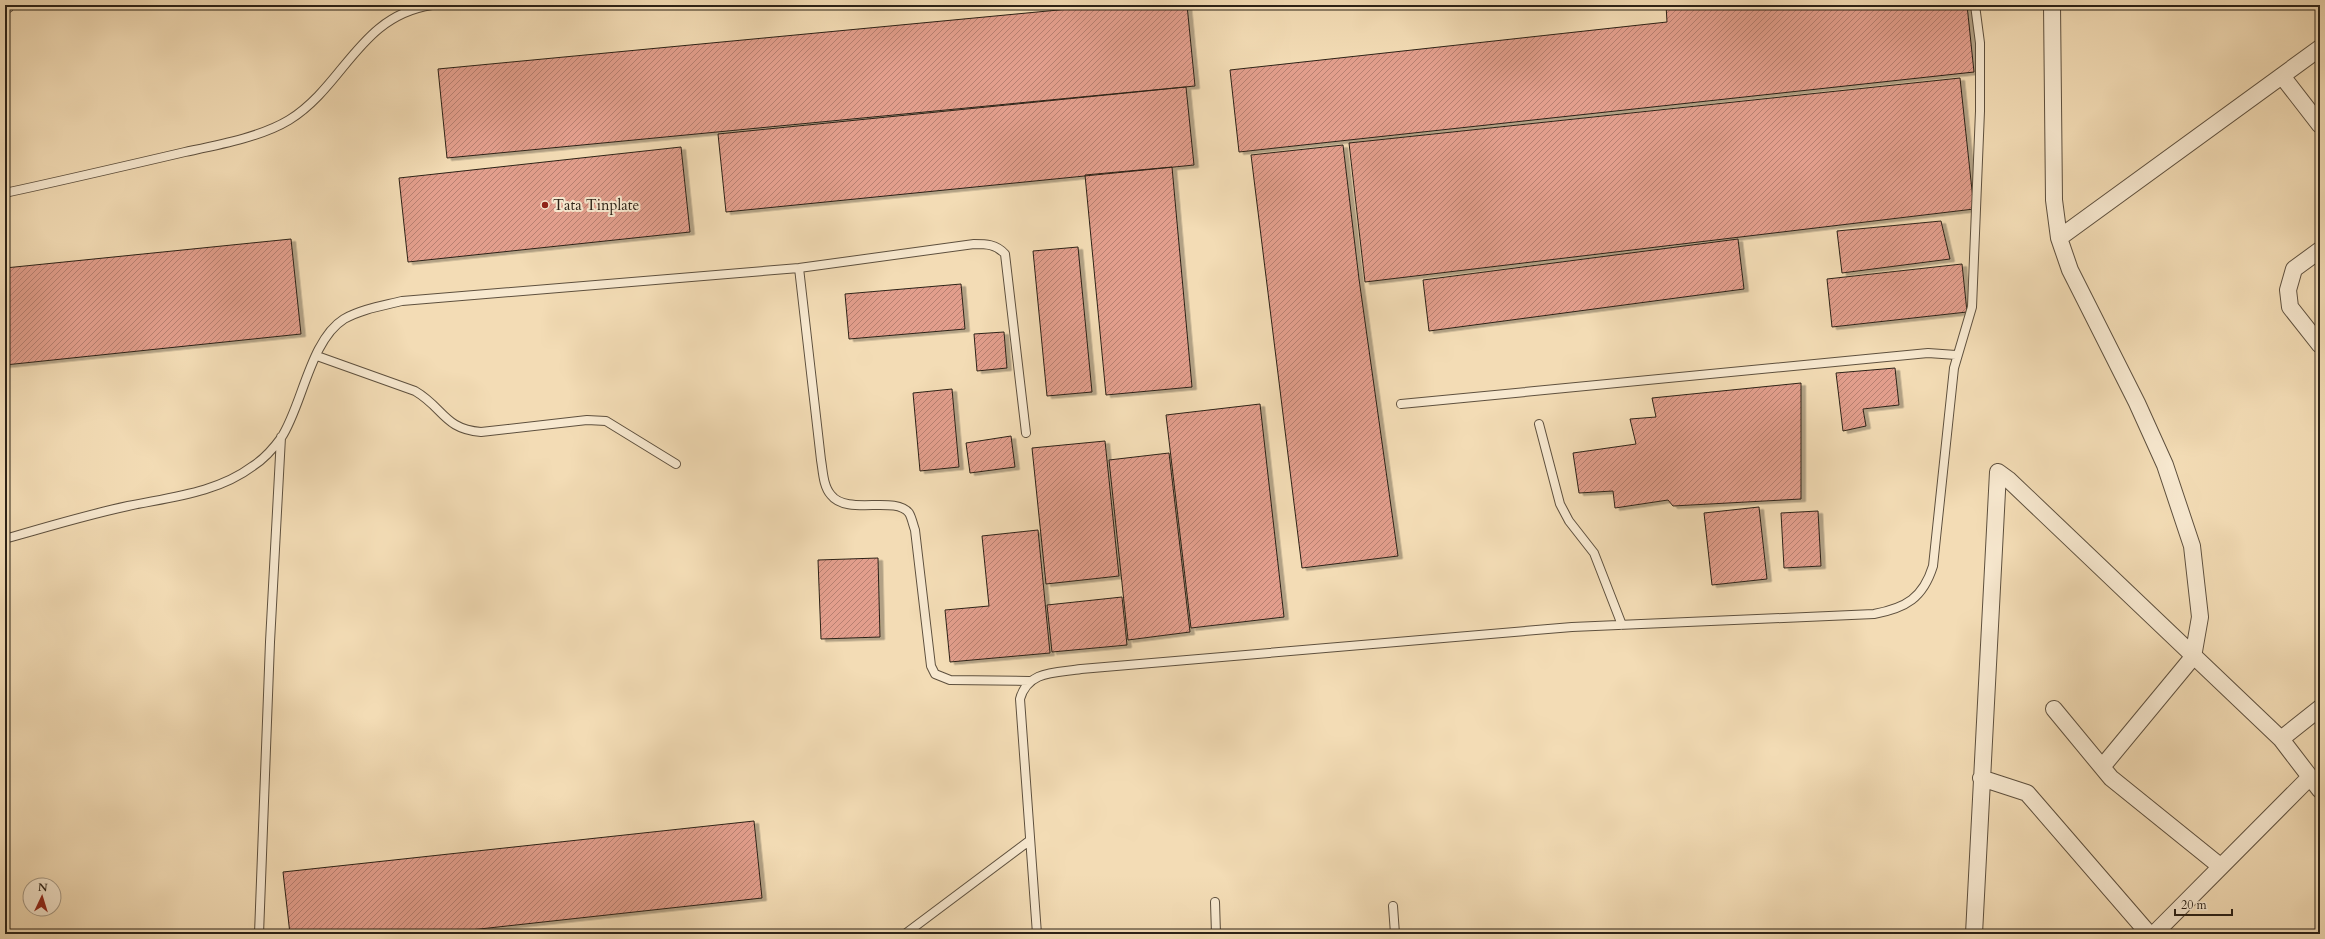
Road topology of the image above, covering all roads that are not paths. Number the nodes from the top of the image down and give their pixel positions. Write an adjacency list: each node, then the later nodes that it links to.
1 (432, 5): 7 (lane)
2 (1975, 5): 12 (lane)
3 (2052, 5): 8 (street)
4 (2320, 48): 5 (street)
5 (2282, 76): 6 (street); 8 (street)
6 (2320, 125)
7 (5, 193)
8 (2059, 238): 21 (street)
9 (2320, 250): 11 (street)
10 (799, 268): 13 (lane); 16 (lane); 22 (lane)
11 (2320, 345)
12 (1956, 355): 14 (lane); 20 (lane)
13 (317, 356): 17 (lane); 18 (lane)
14 (1401, 404)
15 (1539, 424): 20 (lane)
16 (1026, 433)
17 (281, 437): 19 (lane); 33 (lane)
18 (676, 464)
19 (5, 539)
20 (1622, 624): 22 (lane)
21 (2194, 657): 25 (street); 26 (street); 27 (street)
22 (1029, 681): 29 (lane)
23 (2320, 708): 25 (street)
24 (2054, 709): 26 (street)
25 (2280, 739): 28 (street)
26 (2102, 767): 30 (street)
27 (1981, 778): 38 (street); 39 (street)
28 (2315, 783): 30 (street)
29 (1029, 841): 34 (lane); 35 (lane)
30 (2220, 866): 40 (street)
31 (1215, 902): 36 (lane)
32 (1393, 906): 37 (lane)
33 (259, 934)
34 (905, 934)
35 (1037, 934)
36 (1216, 934)
37 (1395, 934)
38 (1974, 934)
39 (2149, 934)
40 (2154, 934)

